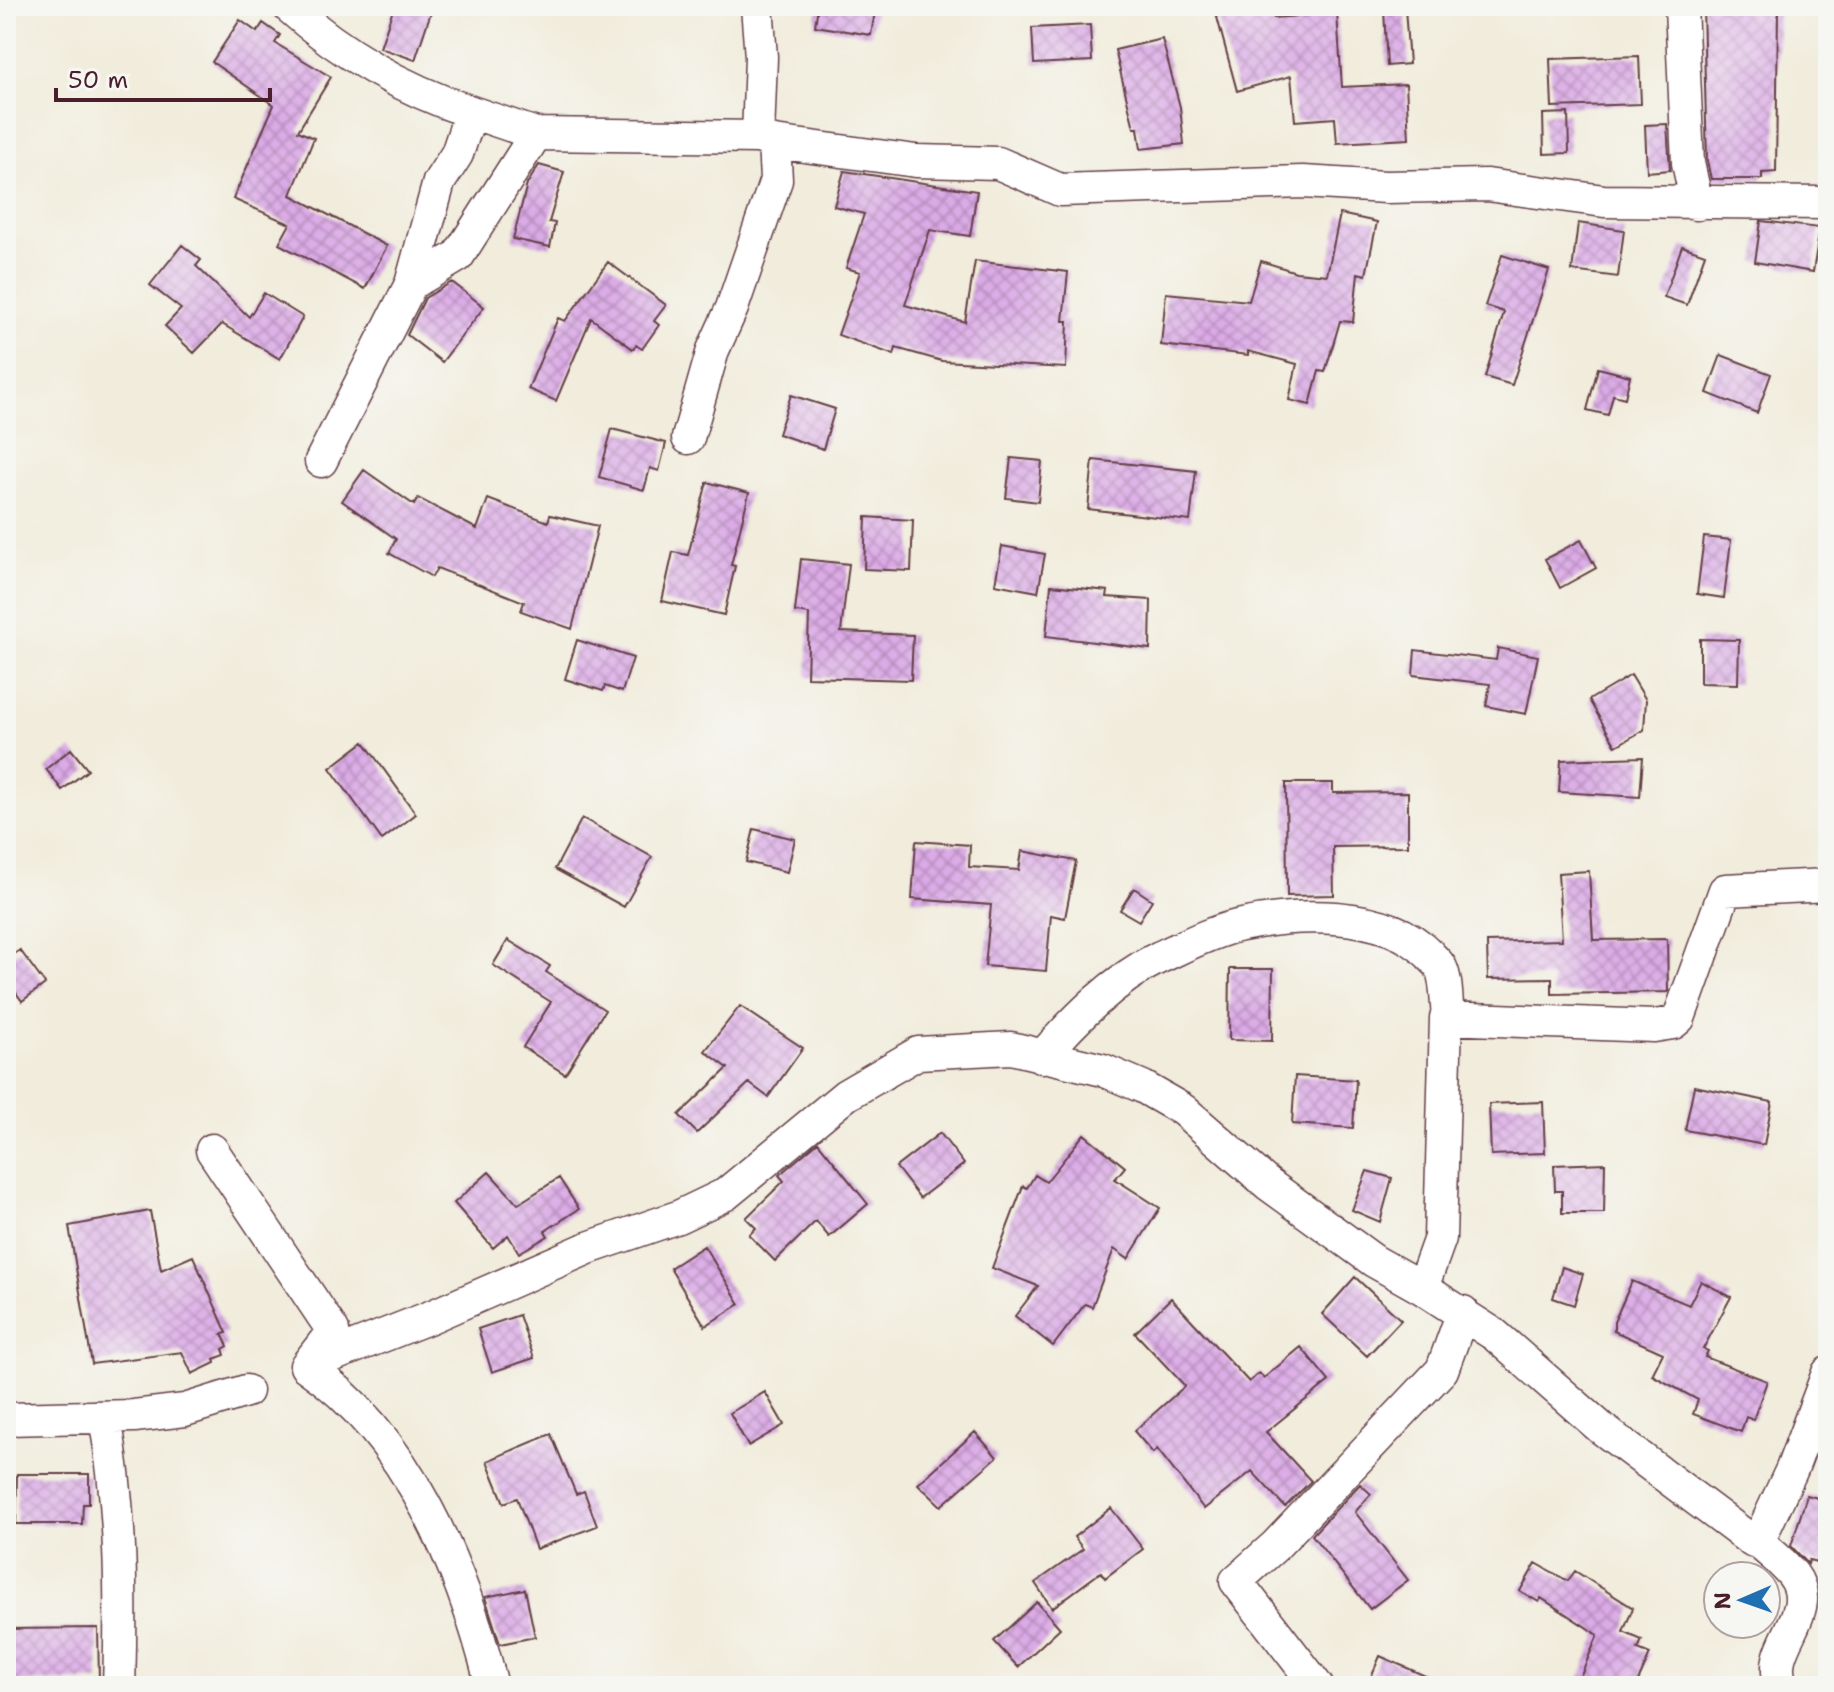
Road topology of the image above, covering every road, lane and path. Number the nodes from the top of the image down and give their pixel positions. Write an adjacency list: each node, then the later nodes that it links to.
1 (288, 6): 4 (street)
2 (757, 6): 6 (street)
3 (1681, 6): 8 (street)
4 (471, 112): 5 (street); 9 (street)
5 (536, 134): 6 (street); 9 (street)
6 (766, 139): 8 (street); 10 (street)
7 (1828, 203): 8 (street)
8 (1697, 204)
9 (411, 284): 11 (street)
10 (688, 438)
11 (321, 461)
12 (1828, 885): 13 (street)
13 (1448, 1016): 14 (street); 16 (street)
14 (1042, 1057): 16 (street); 18 (street)
15 (212, 1150): 18 (street)
16 (1422, 1288): 17 (street)
17 (1463, 1312): 23 (street); 27 (street)
18 (306, 1366): 26 (street)
19 (1828, 1373): 23 (street)
20 (246, 1391): 21 (street)
21 (105, 1417): 22 (street); 25 (street)
22 (6, 1419)
23 (1756, 1540): 24 (street)
24 (1813, 1590): 28 (street)
25 (119, 1686)
26 (492, 1686)
27 (1317, 1686)
28 (1782, 1686)

